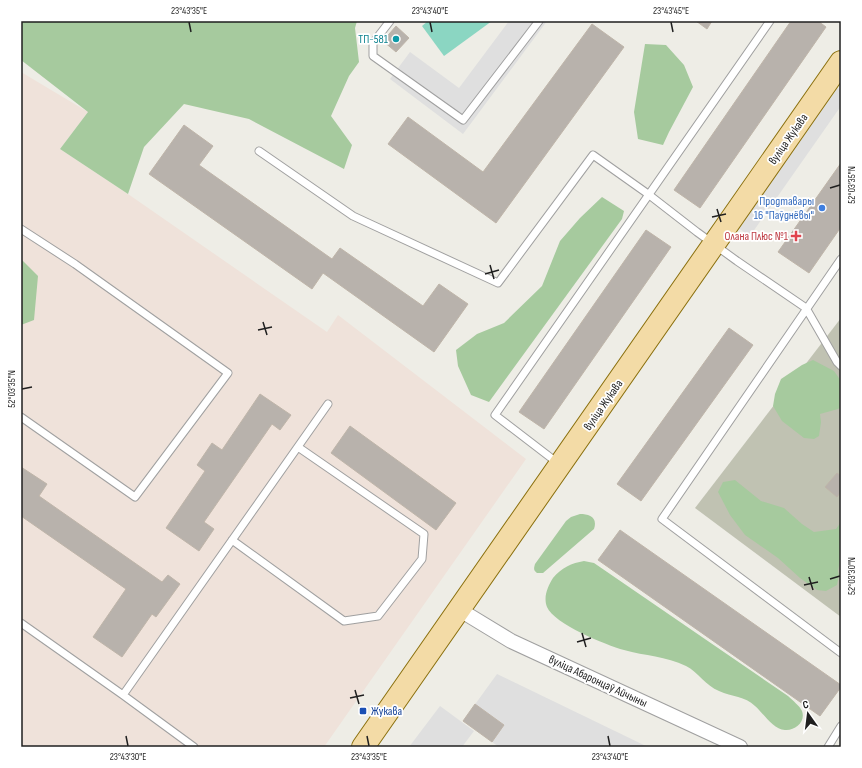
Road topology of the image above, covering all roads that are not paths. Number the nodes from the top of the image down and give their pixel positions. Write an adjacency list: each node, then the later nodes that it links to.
1 (390, 21): 2 (lane)
2 (538, 21)
3 (770, 21): 6 (lane)
4 (841, 62): 8 (main road, вуліца Жукава)
5 (259, 151): 6 (lane)
6 (648, 194): 8 (lane); 15 (lane)
7 (21, 229): 13 (lane)
8 (714, 244): 10 (lane); 15 (main road, вуліца Жукава)
9 (841, 259): 10 (lane)
10 (806, 308): 11 (lane); 19 (lane)
11 (841, 366)
12 (328, 404): 14 (lane)
13 (21, 417)
14 (298, 447): 16 (lane); 16 (lane)
15 (561, 465): 17 (main road, вуліца Жукава)
16 (232, 540): 20 (lane)
17 (460, 610): 23 (main road, вуліца Жукава); 24 (street, вуліца Абаронцаў Айчыны)
18 (21, 623): 20 (lane)
19 (841, 653)
20 (123, 695): 22 (lane)
21 (841, 726): 25 (lane)
22 (194, 747)
23 (363, 747)
24 (740, 747)
25 (828, 747)

